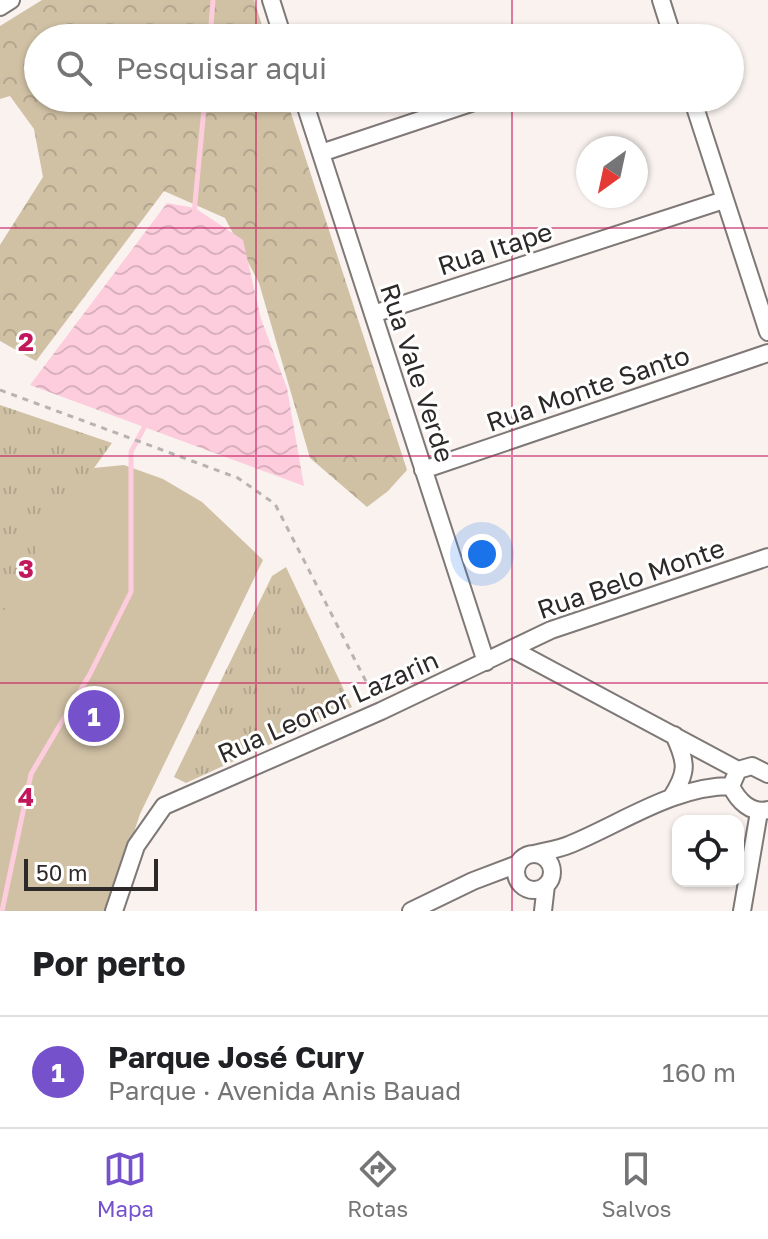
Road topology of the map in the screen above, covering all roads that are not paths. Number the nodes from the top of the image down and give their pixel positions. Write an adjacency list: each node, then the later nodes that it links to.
1 (11, 0): 4 (street)
2 (271, 0): 5 (street)
3 (661, 0): 6 (street)
4 (0, 7)
5 (279, 24)
6 (667, 24)
7 (308, 112): 10 (street, Rua Vale Verde)
8 (444, 112): 10 (street)
9 (696, 112): 11 (street)
10 (321, 153): 12 (street, Rua Vale Verde)
11 (724, 200): 12 (street, Rua Itape); 13 (street)
12 (373, 314): 15 (street, Rua Vale Verde)
13 (768, 332)
14 (768, 353): 15 (street, Rua Monte Santo)
15 (423, 470): 18 (street, Rua Vale Verde)
16 (768, 557): 17 (street, Rua Belo Monte)
17 (512, 649): 18 (street, Rua Leonor Lazarin); 19 (street)
18 (486, 662): 31 (street, Rua Leonor Lazarin)
19 (674, 735): 20 (street); 23 (street)
20 (738, 770): 21 (street); 22 (street)
21 (766, 771)
22 (731, 786): 23 (street); 24 (street)
23 (671, 798): 25 (street)
24 (764, 811): 35 (street)
25 (567, 846): 26 (street); 28 (street)
26 (534, 854): 27 (street); 28 (street)
27 (518, 864): 29 (street); 30 (street)
28 (549, 878): 30 (street); 34 (street)
29 (473, 881): 30 (street); 32 (street)
30 (524, 886): 33 (street)
31 (114, 911)
32 (411, 911)
33 (535, 911)
34 (543, 911)
35 (742, 911)

